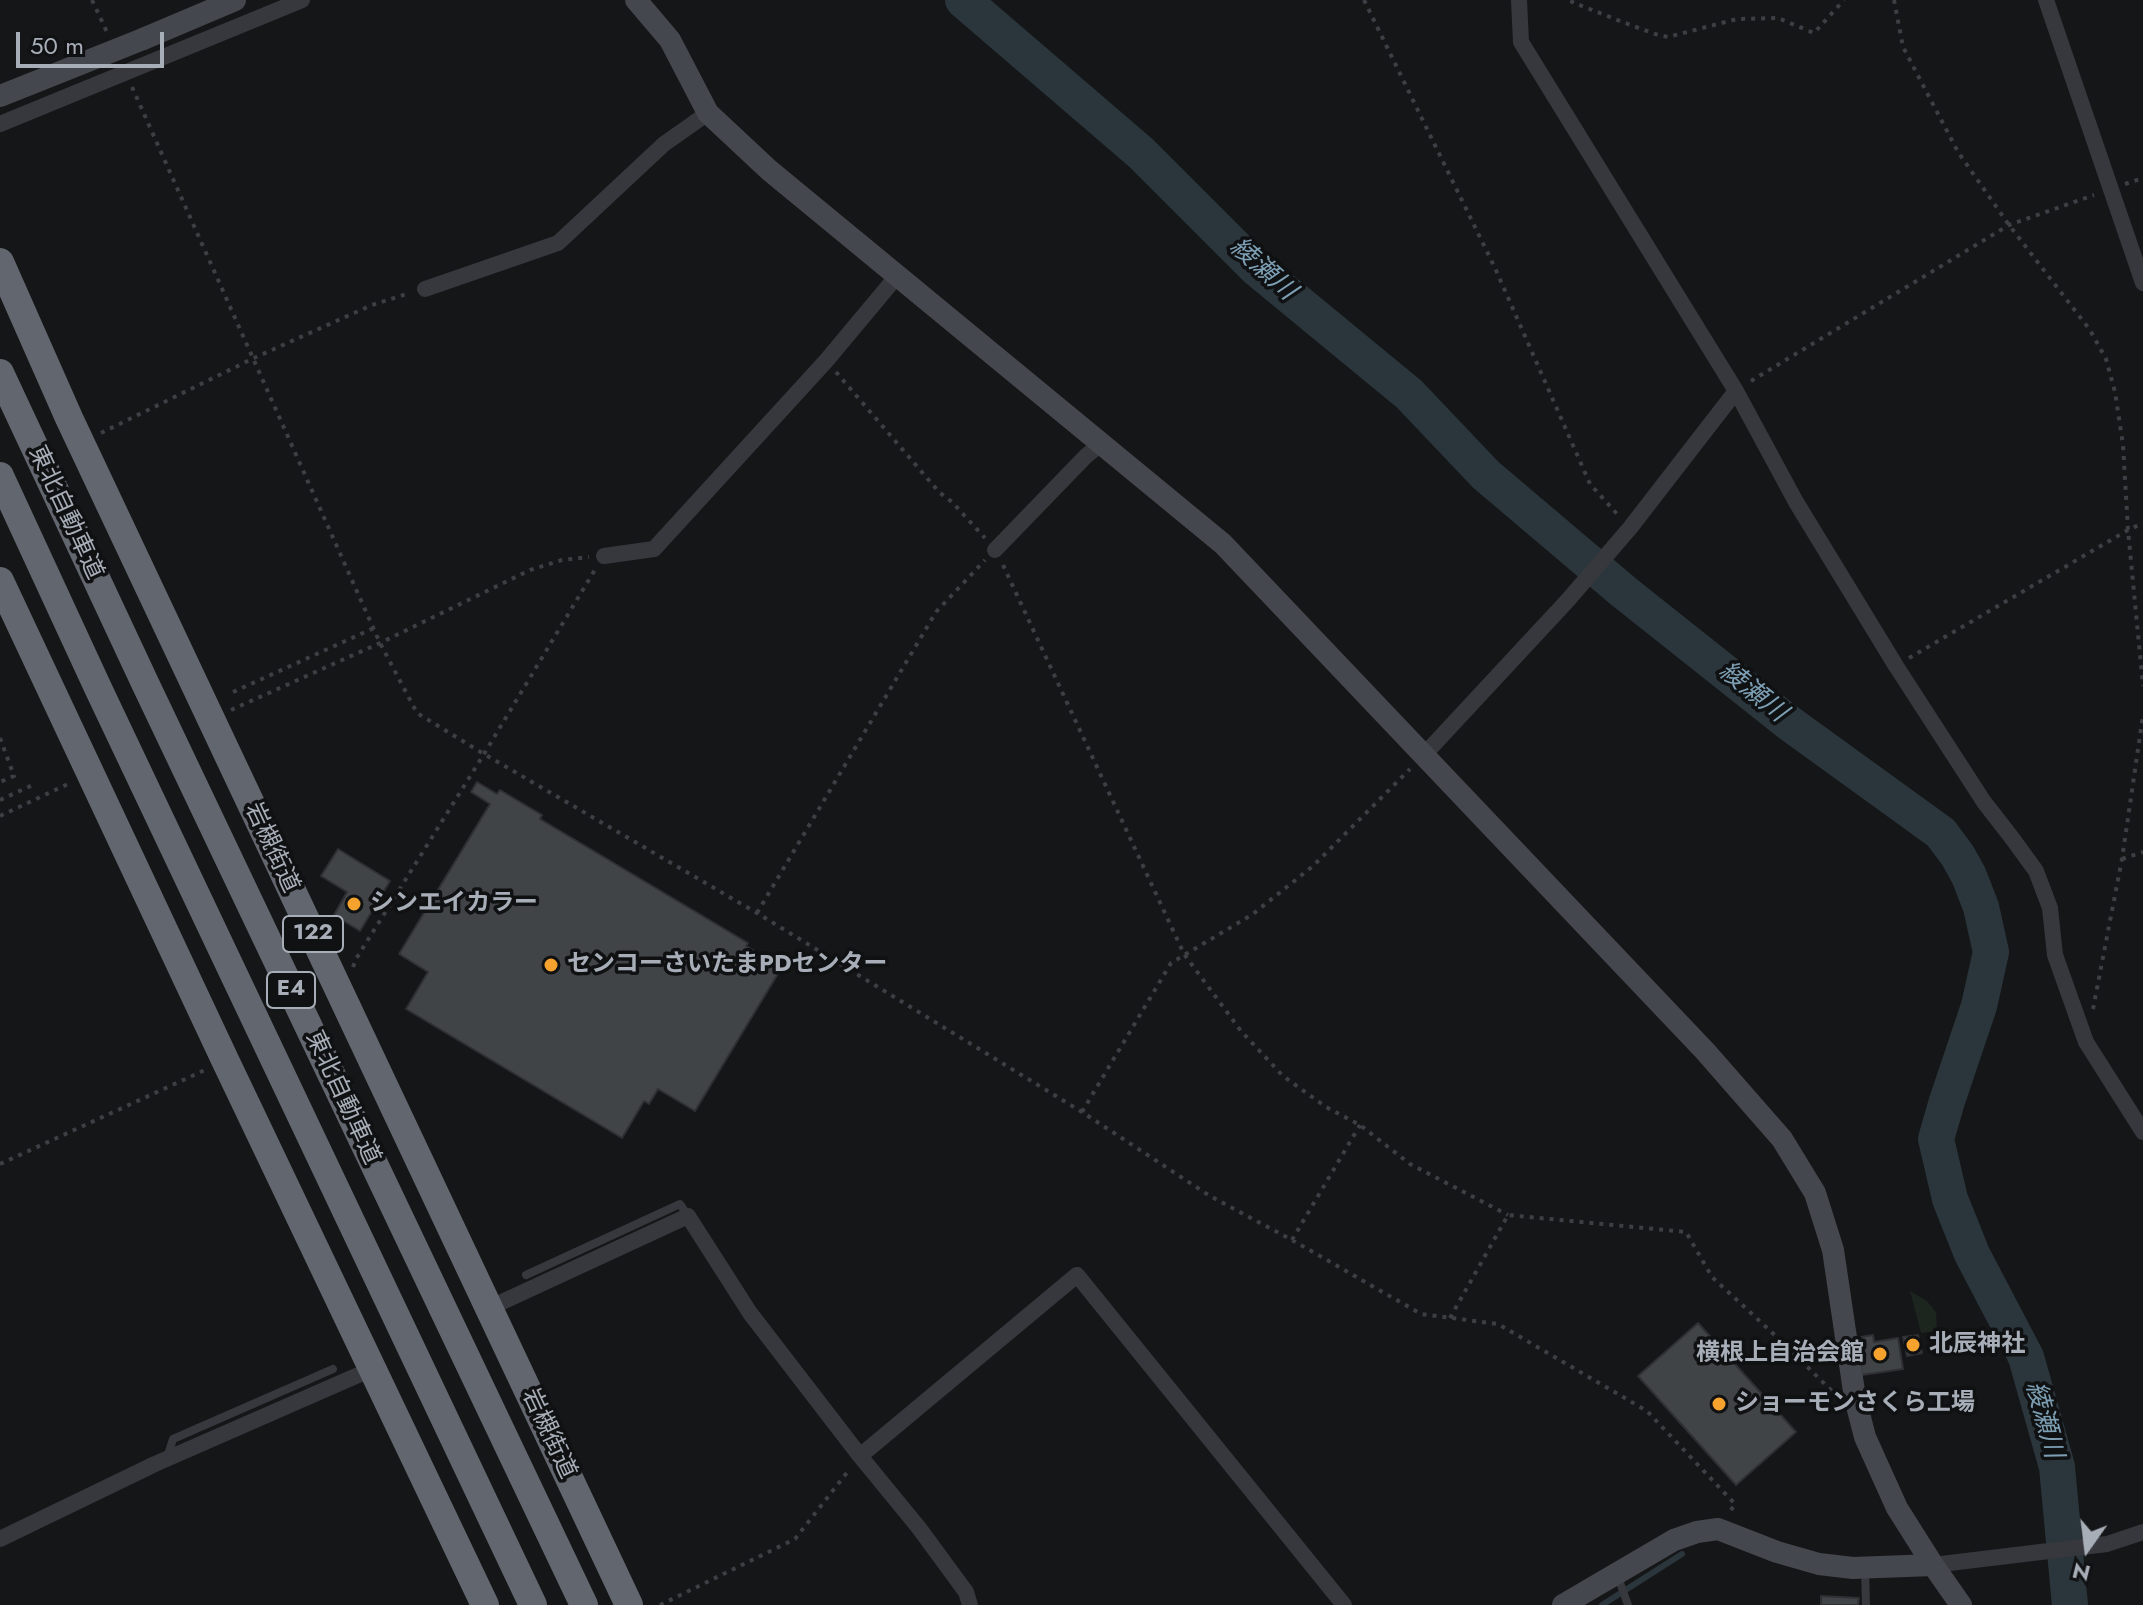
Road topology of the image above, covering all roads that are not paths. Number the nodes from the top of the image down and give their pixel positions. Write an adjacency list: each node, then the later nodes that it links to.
1 (235, 0): 6 (street, bridge)
2 (302, 0): 8 (street)
3 (636, 0): 7 (street)
4 (1519, 0): 14 (street)
5 (2046, 0): 11 (street)
6 (0, 96)
7 (708, 113): 10 (street); 12 (street)
8 (0, 124)
9 (0, 262): 24 (highway, 岩槻街道 / 122)
10 (897, 276): 15 (street); 18 (street)
11 (2143, 283)
12 (425, 289)
13 (0, 373): 36 (highway, 東北自動車道 / E4)
14 (1736, 391): 20 (street); 21 (street)
15 (1102, 443): 17 (street); 20 (street)
16 (0, 476): 35 (highway, 東北自動車道 / E4)
17 (995, 550)
18 (604, 556)
19 (0, 581): 26 (highway)
20 (1423, 756): 31 (street)
21 (2143, 1132)
22 (688, 1216): 23 (lane); 24 (street); 27 (street)
23 (526, 1275)
24 (489, 1308): 37 (highway, 岩槻街道 / 122)
25 (333, 1369): 28 (lane)
26 (372, 1369): 28 (street); 34 (highway)
27 (860, 1456): 38 (street); 39 (street)
28 (166, 1459): 30 (street)
29 (2143, 1532): 31 (street)
30 (0, 1539)
31 (1933, 1565): 32 (street); 43 (street)
32 (1865, 1567): 33 (street); 42 (lane)
33 (1617, 1572): 40 (street); 41 (lane)
34 (485, 1605)
35 (533, 1605)
36 (584, 1605)
37 (629, 1605)
38 (970, 1605)
39 (1344, 1605)
40 (1563, 1605)
41 (1628, 1605)
42 (1866, 1605)
43 (1961, 1605)

